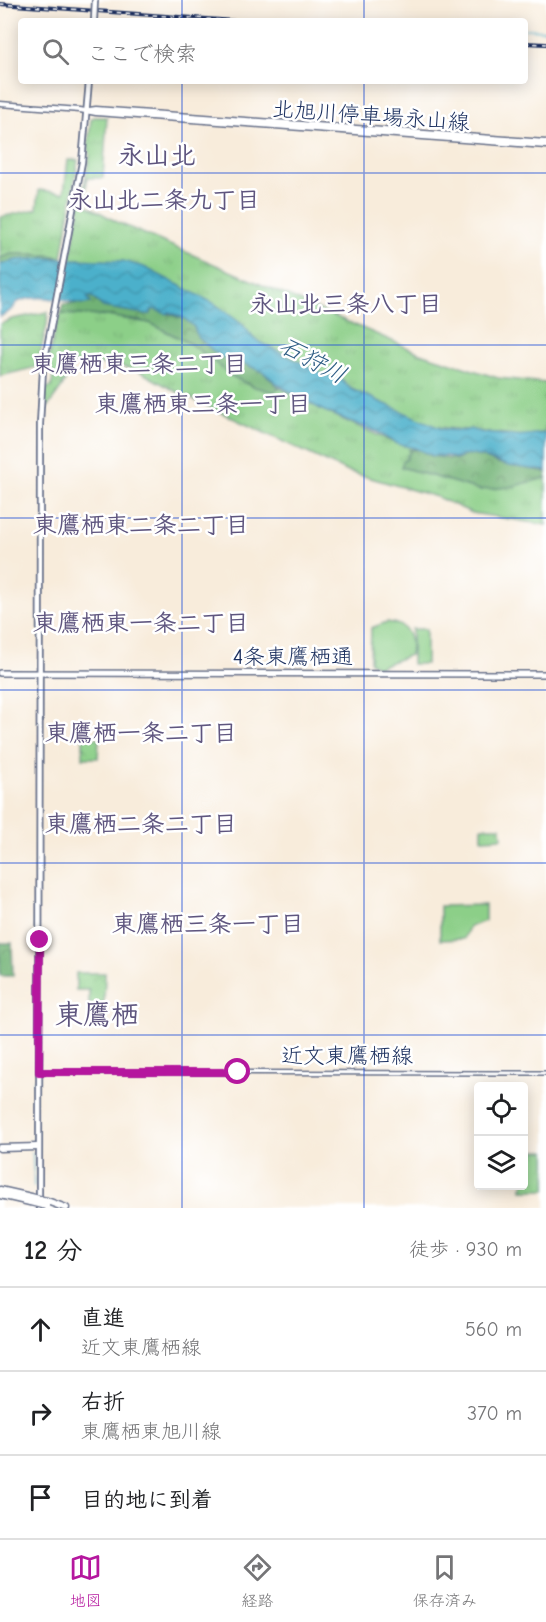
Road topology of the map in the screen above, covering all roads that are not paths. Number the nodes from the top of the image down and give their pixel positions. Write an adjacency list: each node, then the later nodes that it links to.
1 (95, 0): 2 (main road, bridge)
2 (94, 18)
3 (89, 84): 5 (main road)
4 (0, 104): 5 (main road, 北旭川停車場永山線)
5 (87, 111): 6 (main road, 北旭川停車場永山線); 8 (main road)
6 (546, 144)
7 (0, 673): 8 (highway, 4条東鷹栖通)
8 (40, 673): 9 (highway, 4条東鷹栖通); 10 (main road)
9 (546, 674)
10 (39, 1072): 11 (street, 近文東鷹栖線); 13 (main road)
11 (546, 1073)
12 (0, 1147): 13 (highway)
13 (38, 1147): 17 (main road)
14 (0, 1190): 16 (highway)
15 (0, 1196): 16 (highway)
16 (31, 1199): 17 (highway, bridge)
17 (46, 1206): 18 (highway)
18 (66, 1208)

